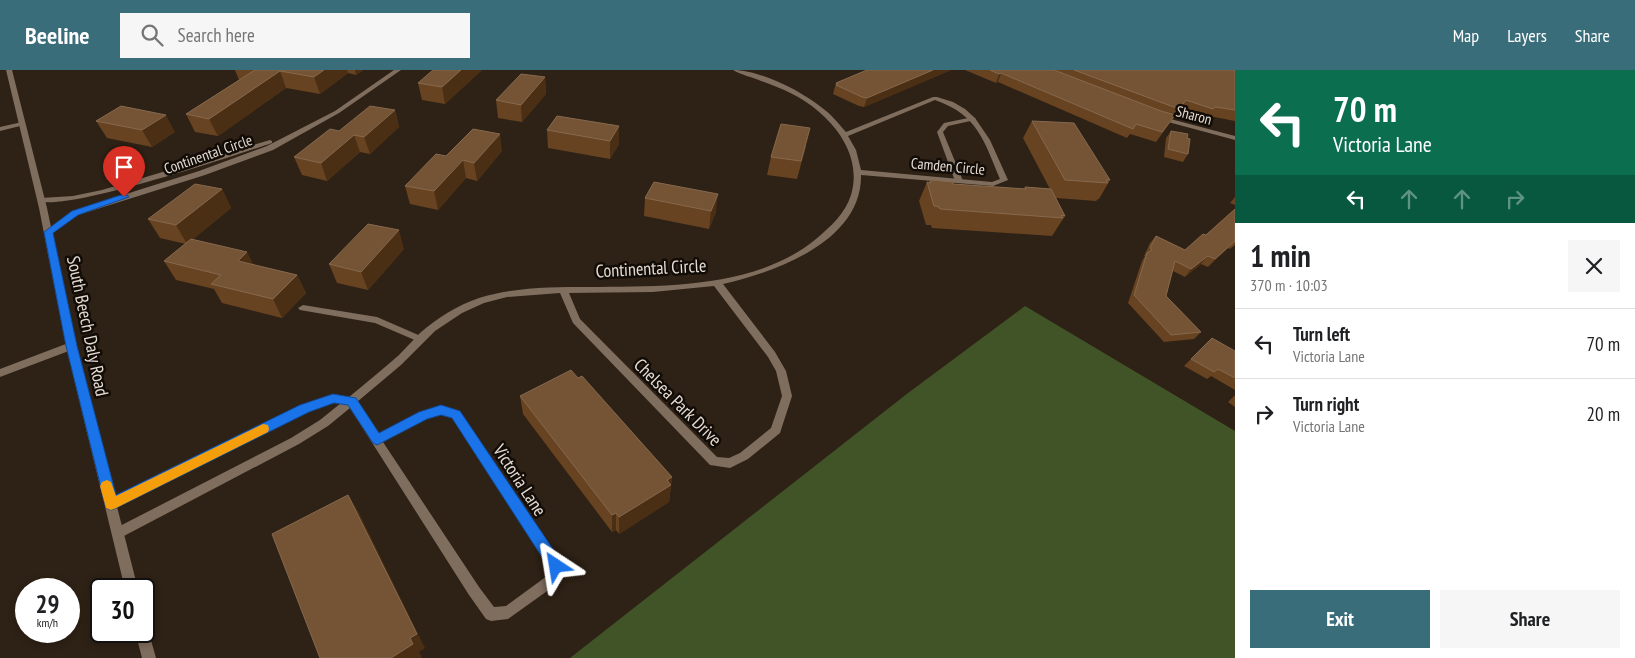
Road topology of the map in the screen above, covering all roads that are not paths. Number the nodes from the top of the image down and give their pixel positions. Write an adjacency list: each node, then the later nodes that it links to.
1 (9, 70): 6 (street, South Beech Daly Road)
2 (398, 70): 8 (street, Continental Circle)
3 (736, 70): 9 (street, Continental Circle)
4 (1150, 115): 10 (street, Sharon)
5 (973, 119): 9 (street, Camden Circle); 12 (street); 12 (street, Camden Circle)
6 (22, 124): 7 (street); 13 (street, South Beech Daly Road)
7 (0, 129)
8 (294, 134): 13 (street, Continental Circle); 14 (street, Continental Circle)
9 (844, 135): 11 (street, Continental Circle)
10 (1235, 138)
11 (858, 172): 12 (street, Camden Circle); 15 (street, Continental Circle)
12 (959, 181)
13 (42, 200): 14 (street, South Beech Daly Road)
14 (48, 232): 19 (street, South Beech Daly Road)
15 (716, 282): 16 (street, Continental Circle); 16 (street, Chelsea Park Drive)
16 (563, 290): 18 (street, Continental Circle)
17 (303, 308): 18 (street)
18 (420, 339): 21 (street, Continental Circle)
19 (72, 346): 20 (street); 23 (street, South Beech Daly Road)
20 (0, 373)
21 (351, 401): 22 (street, Victoria Lane); 23 (street); 24 (street, Continental Circle)
22 (377, 440): 22 (street, Victoria Lane)
23 (111, 504): 24 (street, South Beech Daly Road)
24 (118, 534): 25 (street, South Beech Daly Road)
25 (129, 578)
26 (145, 643): 27 (street)
27 (149, 658)

